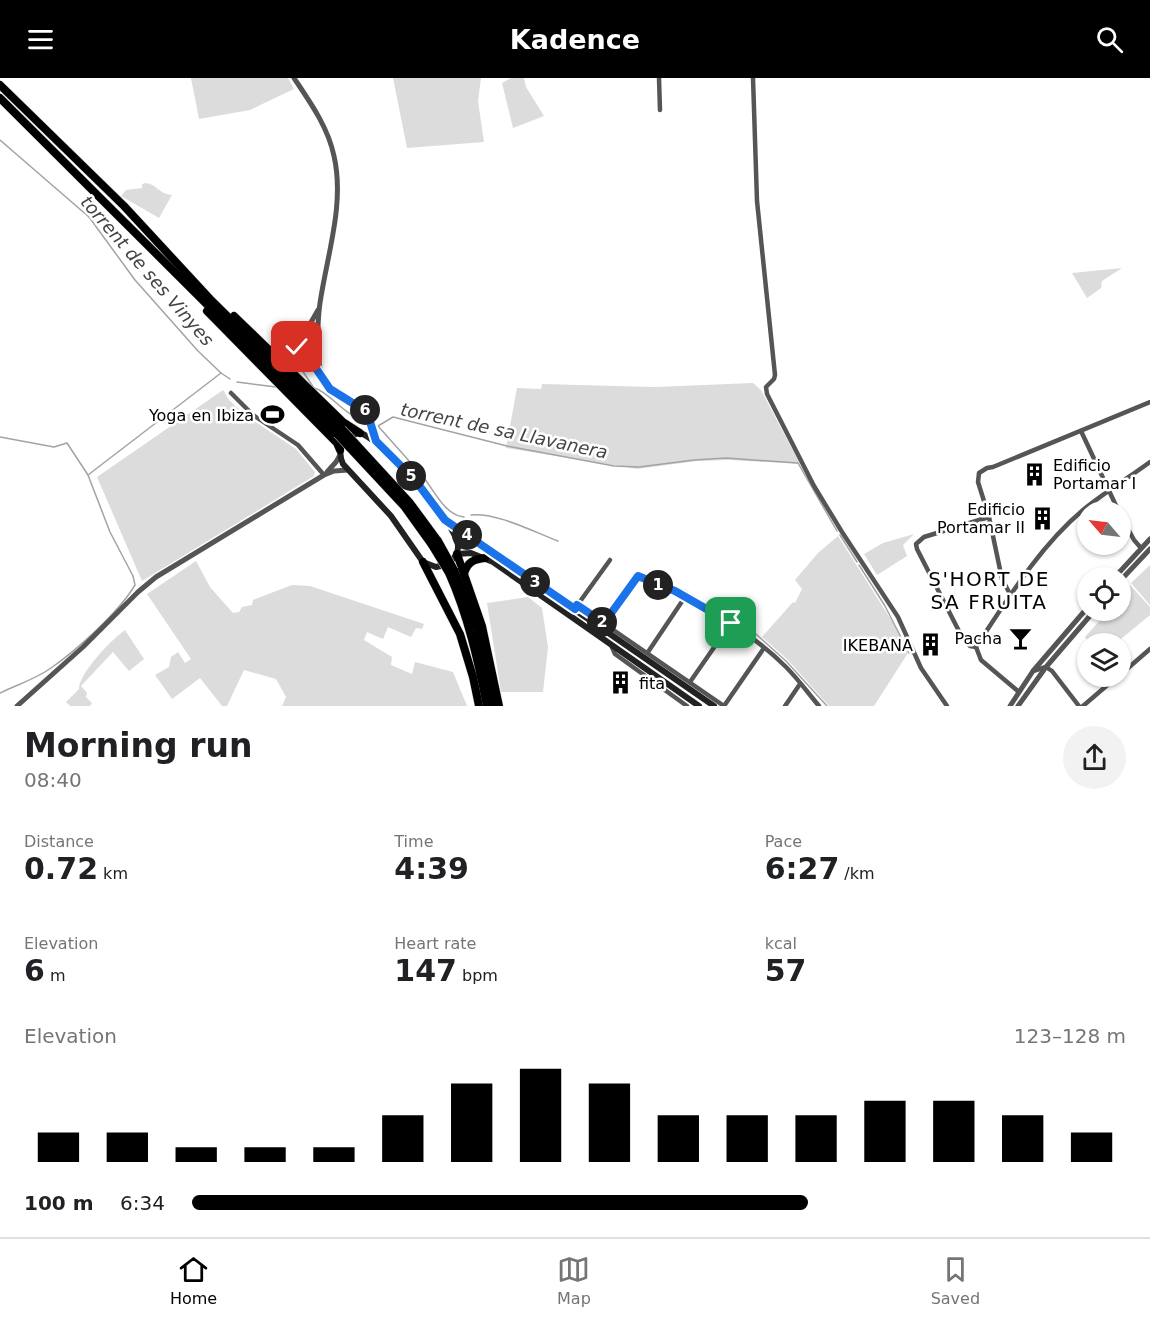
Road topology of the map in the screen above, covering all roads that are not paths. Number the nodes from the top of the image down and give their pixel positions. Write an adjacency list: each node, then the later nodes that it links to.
1 (2, 78): 7 (highway)
2 (294, 78): 11 (street)
3 (659, 78): 8 (street)
4 (753, 78): 74 (street)
5 (0, 85): 7 (highway)
6 (0, 98): 9 (highway)
7 (14, 99): 10 (highway)
8 (660, 110)
9 (169, 266): 21 (highway); 24 (highway)
10 (192, 279): 21 (highway); 22 (highway)
11 (320, 303): 12 (street); 13 (street)
12 (301, 339): 13 (street); 15 (street)
13 (317, 344): 14 (street)
14 (317, 351): 15 (street); 16 (street)
15 (306, 358): 16 (street)
16 (321, 375): 19 (street)
17 (231, 393): 27 (street)
18 (1150, 402): 20 (street)
19 (371, 422): 22 (street); 23 (street)
20 (1081, 431): 28 (street); 30 (street)
21 (339, 432): 42 (highway, bridge)
22 (361, 433): 23 (main road); 24 (main road)
23 (376, 441): 31 (main road)
24 (340, 453): 26 (main road); 27 (street)
25 (1150, 462): 28 (street)
26 (348, 470): 27 (street); 39 (main road)
27 (324, 475): 63 (street)
28 (1109, 491): 29 (street); 44 (street)
29 (1114, 501)
30 (989, 518): 44 (street); 52 (street)
31 (445, 520): 36 (main road); 46 (main road)
32 (1131, 534): 34 (street)
33 (1150, 539): 34 (street)
34 (1140, 548): 40 (street)
35 (1150, 549): 41 (street)
36 (457, 554): 37 (main road); 39 (main road); 43 (highway)
37 (485, 558): 43 (highway); 51 (main road)
38 (610, 560): 46 (street)
39 (423, 562): 64 (highway)
40 (1124, 567)
41 (1131, 569)
42 (452, 572): 65 (highway); 66 (highway)
43 (464, 574): 67 (highway)
44 (1011, 594): 52 (street)
45 (685, 597): 49 (street); 50 (street); 55 (street)
46 (576, 607): 49 (street); 70 (main road)
47 (1077, 621): 58 (street)
48 (1086, 621): 57 (street)
49 (604, 623): 55 (street)
50 (731, 623): 53 (street); 59 (street)
51 (610, 643): 68 (street); 69 (main road)
52 (976, 647): 62 (street)
53 (764, 648): 60 (street); 71 (street)
54 (1150, 649): 56 (street)
55 (648, 652): 59 (street)
56 (1131, 666)
57 (1046, 667): 58 (street); 76 (street); 77 (street)
58 (1033, 671): 62 (street)
59 (690, 682): 71 (street)
60 (800, 684): 72 (street); 73 (street)
61 (1105, 687): 77 (street)
62 (1018, 692): 75 (street)
63 (17, 706)
64 (479, 706)
65 (487, 706)
66 (493, 706)
67 (499, 706)
68 (687, 706)
69 (699, 706)
70 (714, 706)
71 (724, 706)
72 (785, 706)
73 (819, 706)
74 (947, 706)
75 (1010, 706)
76 (1018, 706)
77 (1081, 706)

